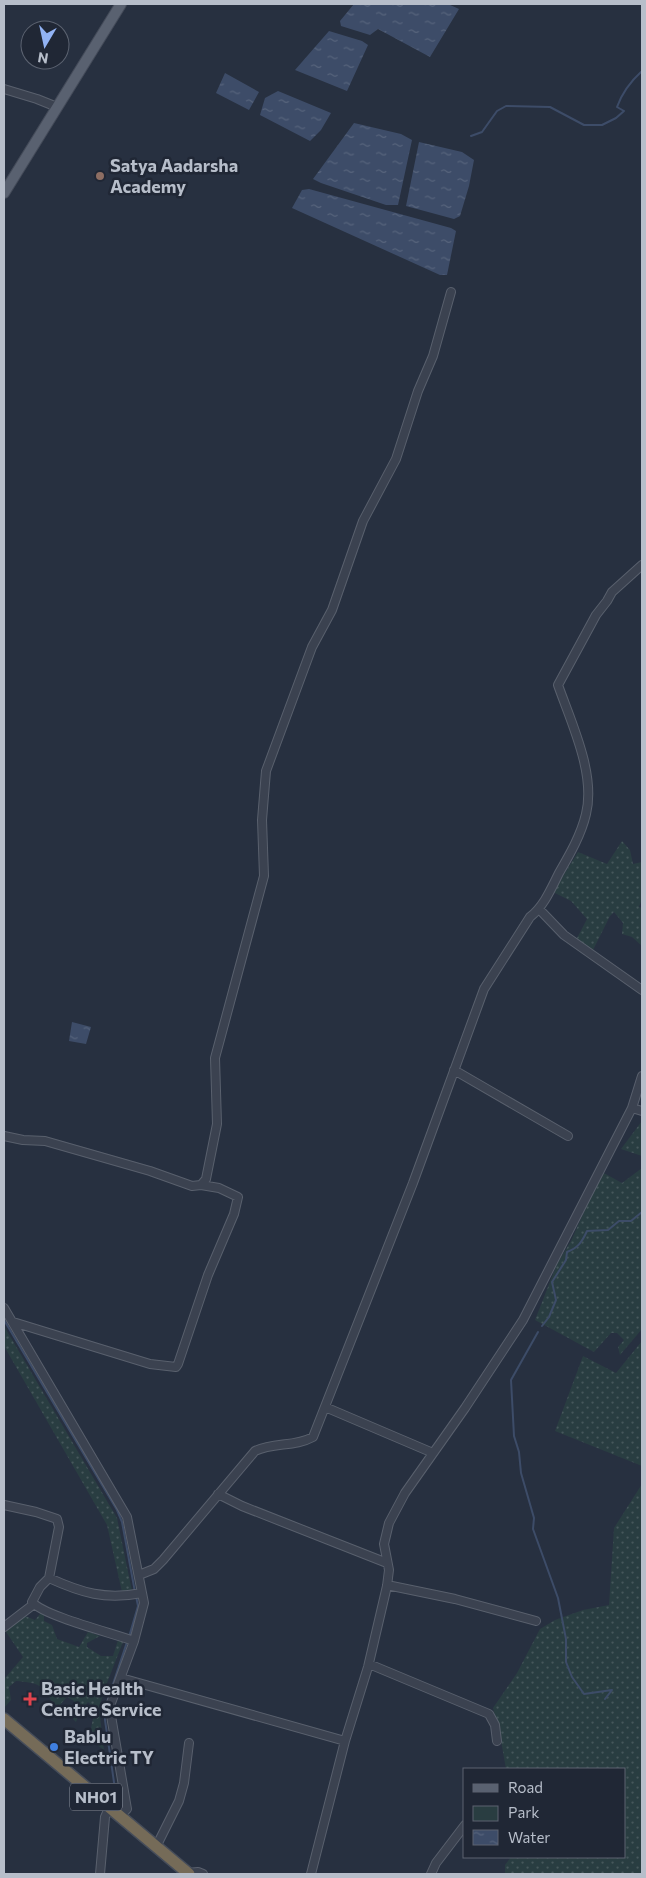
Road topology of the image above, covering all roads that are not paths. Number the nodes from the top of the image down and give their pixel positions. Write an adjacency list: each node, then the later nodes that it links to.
1 (121, 4): 3 (main road)
2 (4, 89): 3 (street)
3 (57, 107): 4 (main road)
4 (4, 193)
5 (451, 292): 15 (street)
6 (642, 565): 7 (street)
7 (539, 910): 8 (street); 9 (street)
8 (642, 990)
9 (454, 1070): 14 (street); 18 (street)
10 (642, 1076): 11 (street)
11 (632, 1108): 12 (street); 19 (street)
12 (642, 1111)
13 (4, 1136): 15 (street)
14 (568, 1136)
15 (201, 1185): 17 (street)
16 (4, 1308): 17 (street)
17 (13, 1322): 23 (street)
18 (325, 1407): 19 (street); 20 (street)
19 (433, 1453): 22 (street)
20 (218, 1494): 22 (street); 23 (street)
21 (4, 1505): 24 (street)
22 (387, 1563): 25 (street)
23 (138, 1575): 26 (street)
24 (48, 1578): 26 (street); 27 (street)
25 (387, 1585): 28 (street); 31 (street)
26 (142, 1593): 30 (street)
27 (34, 1604): 29 (street); 30 (street)
28 (536, 1620)
29 (4, 1627)
30 (134, 1641): 32 (street)
31 (369, 1664): 34 (street); 35 (street)
32 (121, 1678): 34 (street); 38 (street)
33 (4, 1719): 37 (highway, NH01)
34 (345, 1740): 44 (street)
35 (496, 1741)
36 (188, 1743): 40 (street)
37 (109, 1808): 38 (highway, NH01); 41 (street)
38 (120, 1816): 40 (highway, NH01)
39 (463, 1828): 45 (street)
40 (156, 1848): 42 (highway, NH01)
41 (100, 1874)
42 (188, 1874): 43 (street)
43 (203, 1874)
44 (311, 1874)
45 (431, 1874)

